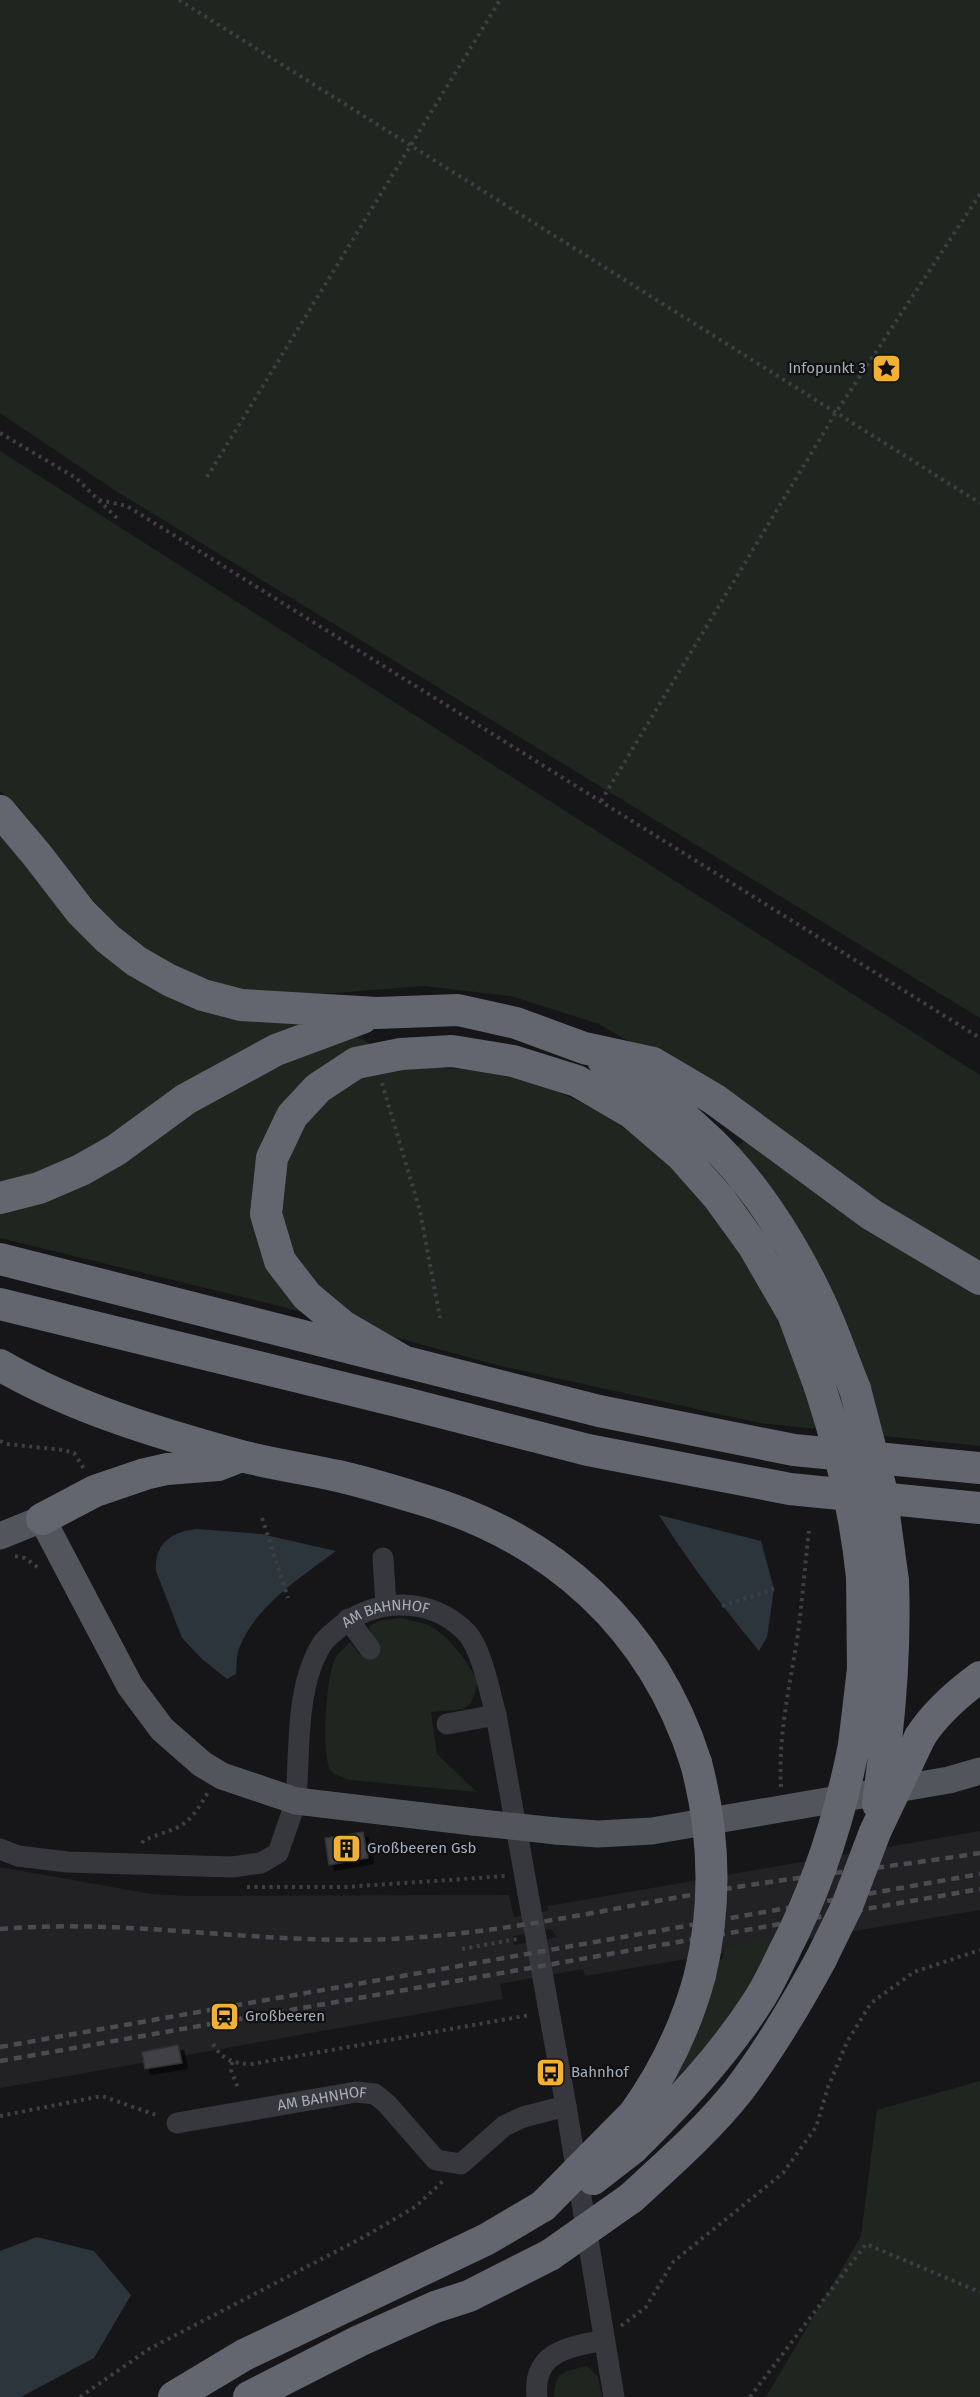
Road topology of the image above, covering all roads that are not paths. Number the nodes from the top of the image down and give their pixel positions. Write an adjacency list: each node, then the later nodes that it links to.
1 (0, 811): 2 (highway)
2 (377, 1013): 3 (highway); 4 (highway)
3 (584, 1048): 6 (highway); 24 (highway, bridge)
4 (0, 1198)
5 (0, 1259): 8 (highway)
6 (980, 1280)
7 (0, 1304): 12 (highway)
8 (405, 1362): 11 (highway); 28 (highway, bridge)
9 (0, 1365): 10 (highway)
10 (242, 1456): 13 (highway); 28 (highway, bridge)
11 (980, 1468)
12 (980, 1508)
13 (42, 1519): 14 (main road); 23 (main road)
14 (0, 1536)
15 (383, 1558): 16 (street)
16 (386, 1605): 17 (street, AM BAHNHOF); 20 (street, AM BAHNHOF)
17 (348, 1618): 18 (street); 23 (street, AM BAHNHOF)
18 (370, 1649)
19 (980, 1677): 24 (highway, bridge)
20 (496, 1715): 21 (street); 26 (street, AM BAHNHOF)
21 (447, 1724)
22 (980, 1771): 23 (main road, bridge)
23 (296, 1801): 25 (street, AM BAHNHOF)
24 (875, 1832): 31 (highway, bridge)
25 (0, 1849)
26 (566, 2106): 27 (street, AM BAHNHOF); 29 (street, AM BAHNHOF)
27 (177, 2123)
28 (543, 2206): 30 (highway)
29 (604, 2340): 32 (street); 33 (street, AM BAHNHOF)
30 (174, 2397)
31 (249, 2397)
32 (537, 2397)
33 (614, 2397)

